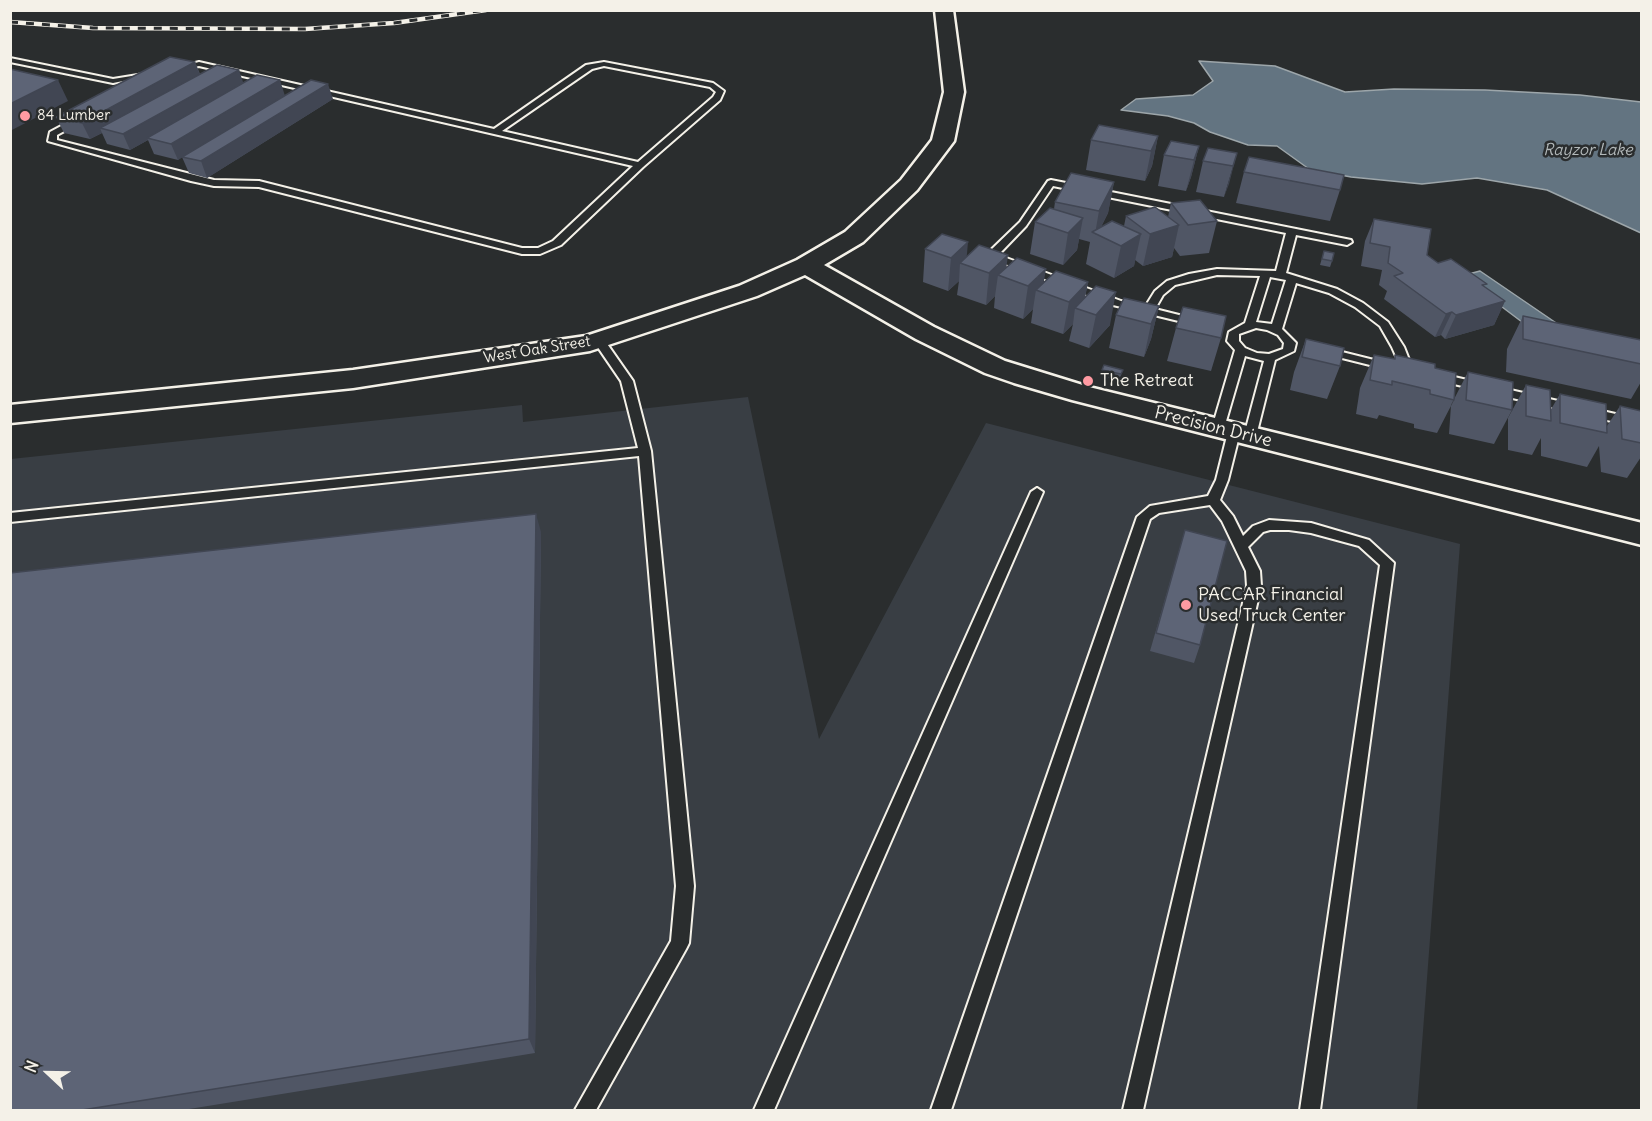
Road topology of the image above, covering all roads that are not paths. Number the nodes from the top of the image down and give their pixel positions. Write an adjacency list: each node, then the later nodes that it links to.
1 (944, 10): 10 (street, West Oak Street)
2 (10, 60): 4 (lane)
3 (173, 69): 6 (lane)
4 (143, 86)
5 (83, 118): 7 (lane)
6 (495, 132): 7 (lane); 7 (lane)
7 (639, 165)
8 (1292, 230): 9 (lane); 12 (lane); 14 (lane)
9 (1347, 242)
10 (806, 265): 18 (street, West Oak Street); 25 (street, Precision Drive)
11 (1266, 273): 12 (lane); 14 (lane); 16 (lane)
12 (1280, 275): 13 (lane)
13 (1292, 278): 17 (lane); 22 (lane)
14 (1148, 311): 15 (lane)
15 (1203, 324)
16 (1250, 325): 17 (lane); 20 (lane)
17 (1276, 330): 21 (lane)
18 (599, 340): 23 (street, West Oak Street); 26 (lane)
19 (1316, 349): 22 (lane)
20 (1241, 350): 21 (lane); 25 (lane)
21 (1270, 358): 25 (lane)
22 (1418, 373): 24 (lane)
23 (10, 414)
24 (1641, 424)
25 (1234, 432): 28 (lane); 30 (street, Precision Drive)
26 (645, 451): 29 (lane); 32 (lane)
27 (1037, 492): 33 (lane)
28 (1213, 500): 31 (lane); 34 (lane)
29 (10, 518)
30 (1641, 534)
31 (1241, 546): 35 (lane); 36 (lane)
32 (585, 1110)
33 (764, 1110)
34 (941, 1110)
35 (1134, 1110)
36 (1311, 1110)

